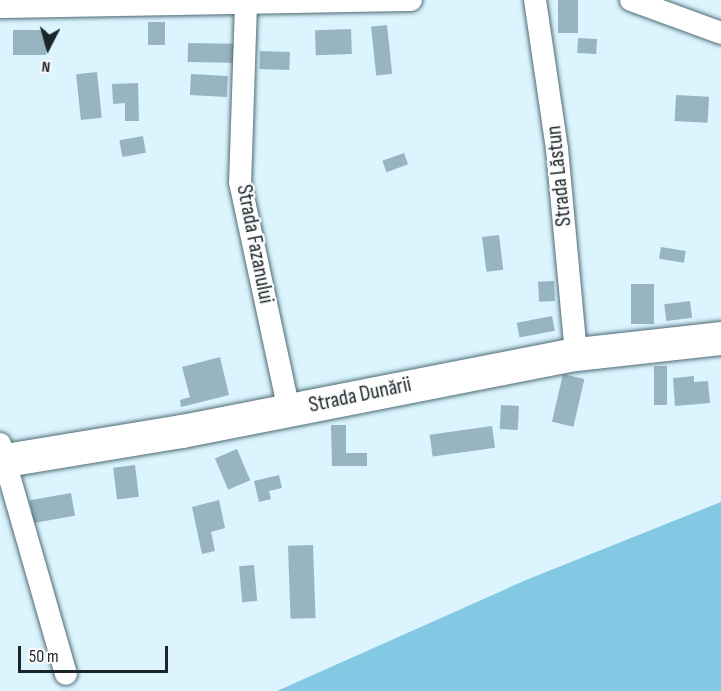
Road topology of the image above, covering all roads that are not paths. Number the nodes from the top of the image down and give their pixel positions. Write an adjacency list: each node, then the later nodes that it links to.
1 (411, 0): 4 (street)
2 (535, 0): 8 (street, Strada Lăstun)
3 (631, 0): 6 (street)
4 (246, 3): 5 (street); 9 (street, Strada Fazanului)
5 (0, 7)
6 (721, 33)
7 (721, 338): 8 (main road, Strada Dunării)
8 (576, 354): 9 (main road, Strada Dunării)
9 (289, 410): 10 (main road, Strada Dunării)
10 (2, 455): 11 (street)
11 (66, 674)

